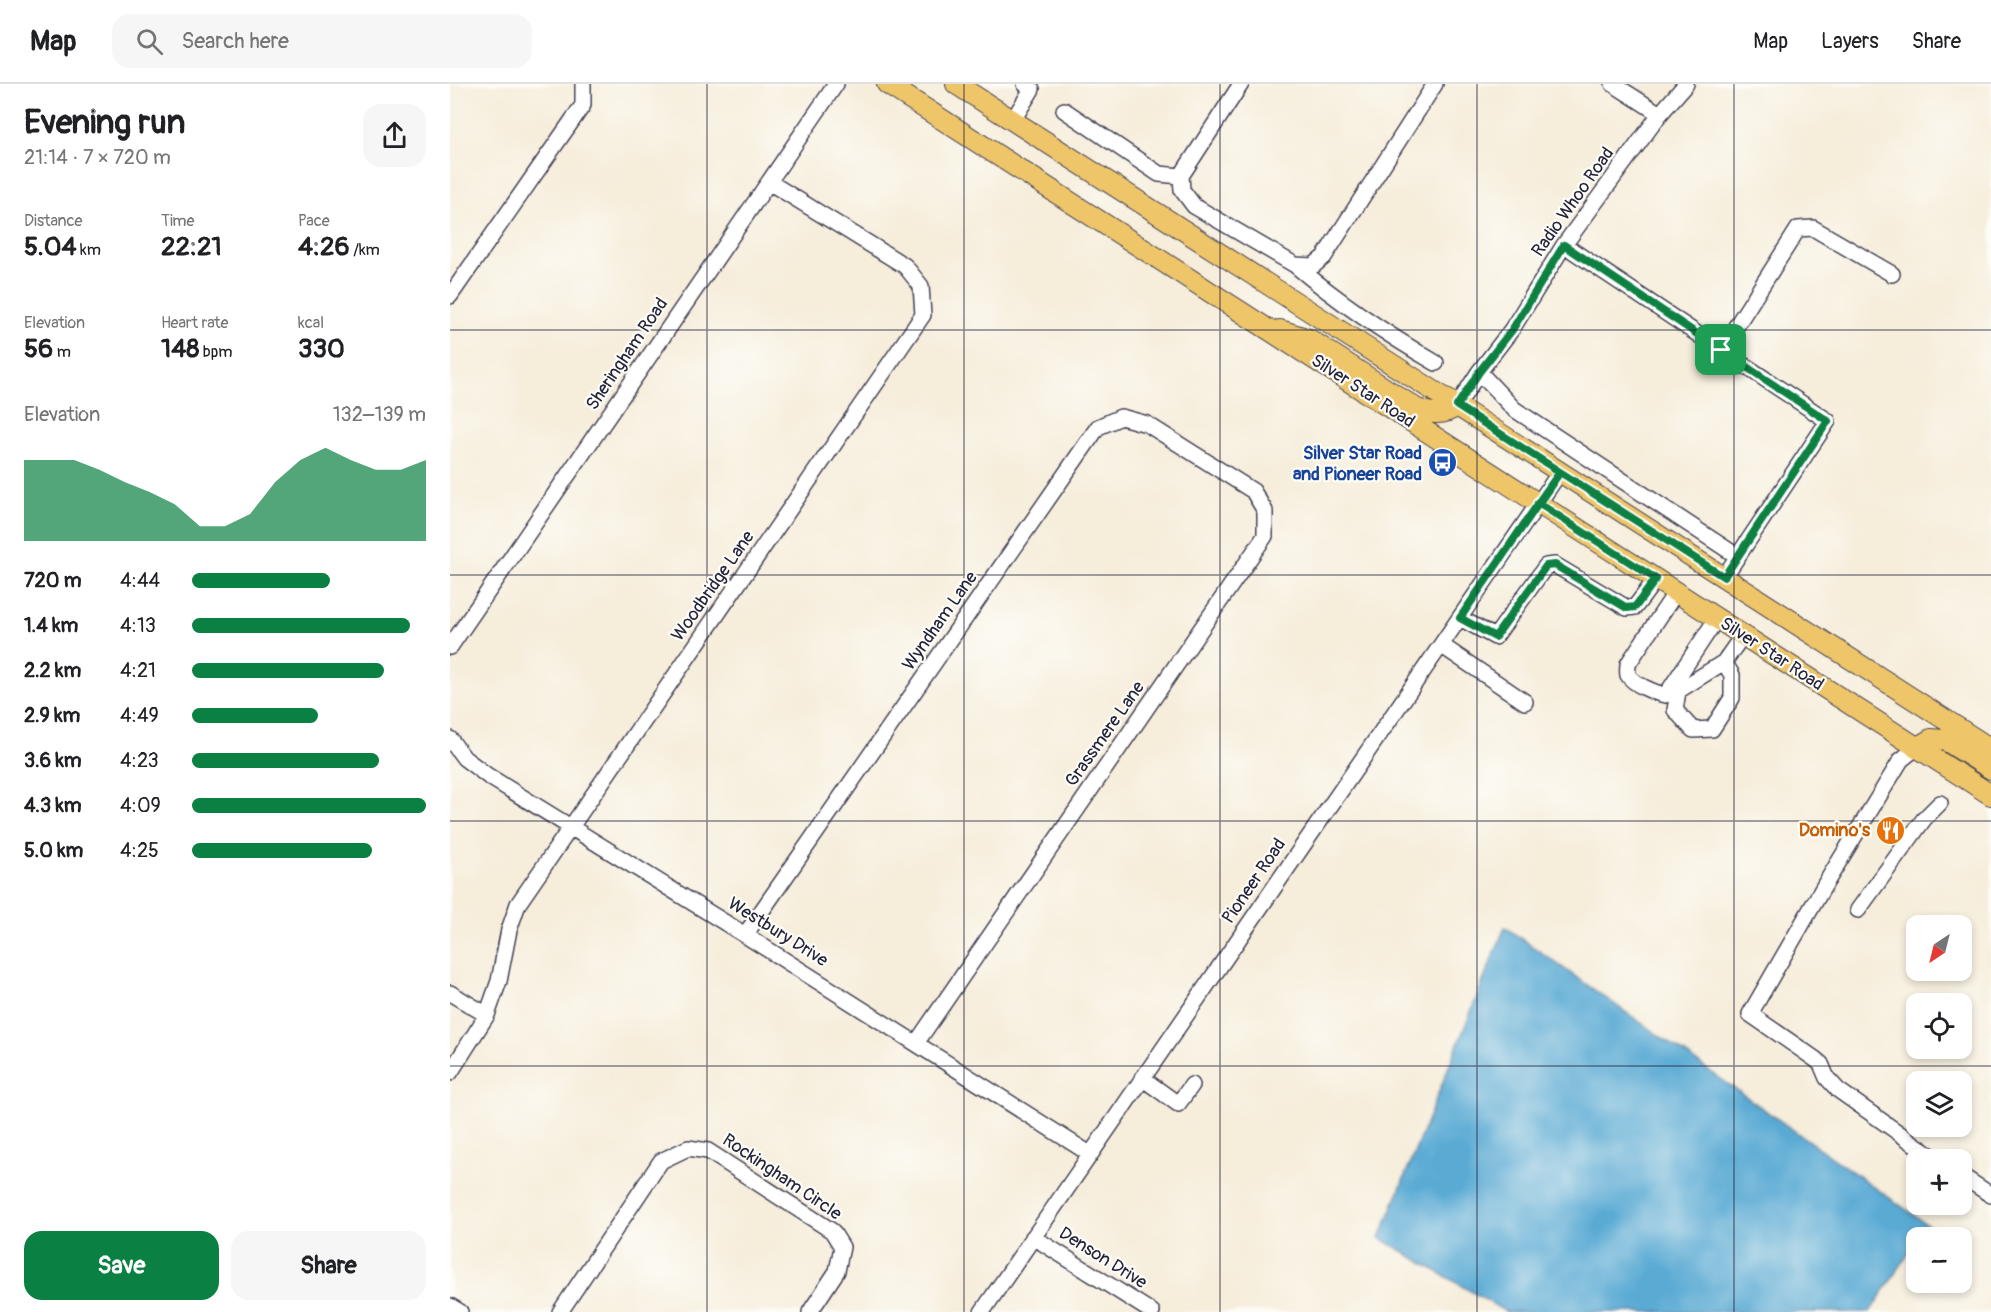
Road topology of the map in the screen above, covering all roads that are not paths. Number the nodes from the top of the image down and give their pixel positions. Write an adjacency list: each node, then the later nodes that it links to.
1 (583, 84): 18 (street)
2 (836, 84): 14 (street, Sheringham Road)
3 (887, 84): 19 (main road, Silver Star Road)
4 (956, 84): 12 (main road, Silver Star Road)
5 (1241, 84): 13 (street)
6 (1435, 84): 16 (street)
7 (1613, 84): 11 (street)
8 (1686, 84): 11 (street, Radio Whoo Road)
9 (1031, 86): 12 (street)
10 (1064, 110): 13 (street)
11 (1660, 114): 15 (street, Radio Whoo Road)
12 (1013, 120): 23 (main road, Silver Star Road)
13 (1181, 176): 16 (street)
14 (769, 182): 35 (street, Sheringham Road); 44 (street, Woodbridge Lane)
15 (1564, 245): 20 (street); 22 (street, Radio Whoo Road)
16 (1295, 265): 21 (street)
17 (1892, 274): 20 (street)
18 (450, 296)
19 (1254, 321): 23 (main road); 26 (main road, Silver Star Road)
20 (1721, 350): 27 (street)
21 (1436, 363)
22 (1479, 372): 23 (street, Radio Whoo Road); 27 (street)
23 (1457, 406): 25 (main road, Silver Star Road)
24 (1203, 459): 46 (street, Wyndham Lane); 49 (street, Grassmere Lane)
25 (1560, 472): 26 (street, Pioneer Road); 28 (main road, Silver Star Road)
26 (1538, 503): 29 (main road, Silver Star Road); 31 (street, Pioneer Road)
27 (1737, 556): 28 (street)
28 (1724, 577): 40 (main road, Silver Star Road)
29 (1656, 579): 30 (main road, Silver Star Road); 31 (street)
30 (1676, 592): 32 (main road, Silver Star Road); 32 (street)
31 (1460, 618): 34 (street, Pioneer Road)
32 (1717, 618): 33 (main road, Silver Star Road)
33 (1743, 636): 36 (street); 39 (main road, Silver Star Road)
34 (1441, 645): 37 (street); 51 (street, Pioneer Road)
35 (450, 646)
36 (1724, 662): 36 (street)
37 (1525, 702)
38 (450, 739): 44 (street, Westbury Drive)
39 (1916, 748): 41 (main road); 42 (main road, Silver Star Road); 53 (street)
40 (1991, 749)
41 (1991, 769)
42 (1991, 795)
43 (1940, 803): 45 (street)
44 (571, 826): 46 (street, Westbury Drive); 48 (street, Woodbridge Lane)
45 (1858, 910)
46 (746, 935): 49 (street, Westbury Drive)
47 (450, 993): 48 (street)
48 (487, 1015): 50 (street, Woodbridge Lane)
49 (916, 1042): 54 (street, Westbury Drive)
50 (450, 1073)
51 (1142, 1078): 52 (street); 54 (street, Pioneer Road)
52 (1192, 1085)
53 (1921, 1149)
54 (1090, 1154): 57 (street, Pioneer Road)
55 (1972, 1183): 56 (street)
56 (1991, 1195)
57 (1033, 1237): 62 (street, Pioneer Road); 63 (street, Denson Drive)
58 (450, 1306): 59 (street)
59 (460, 1312)
60 (561, 1312): 61 (street, Rockingham Circle)
61 (810, 1312)
62 (982, 1312)
63 (1152, 1312)

